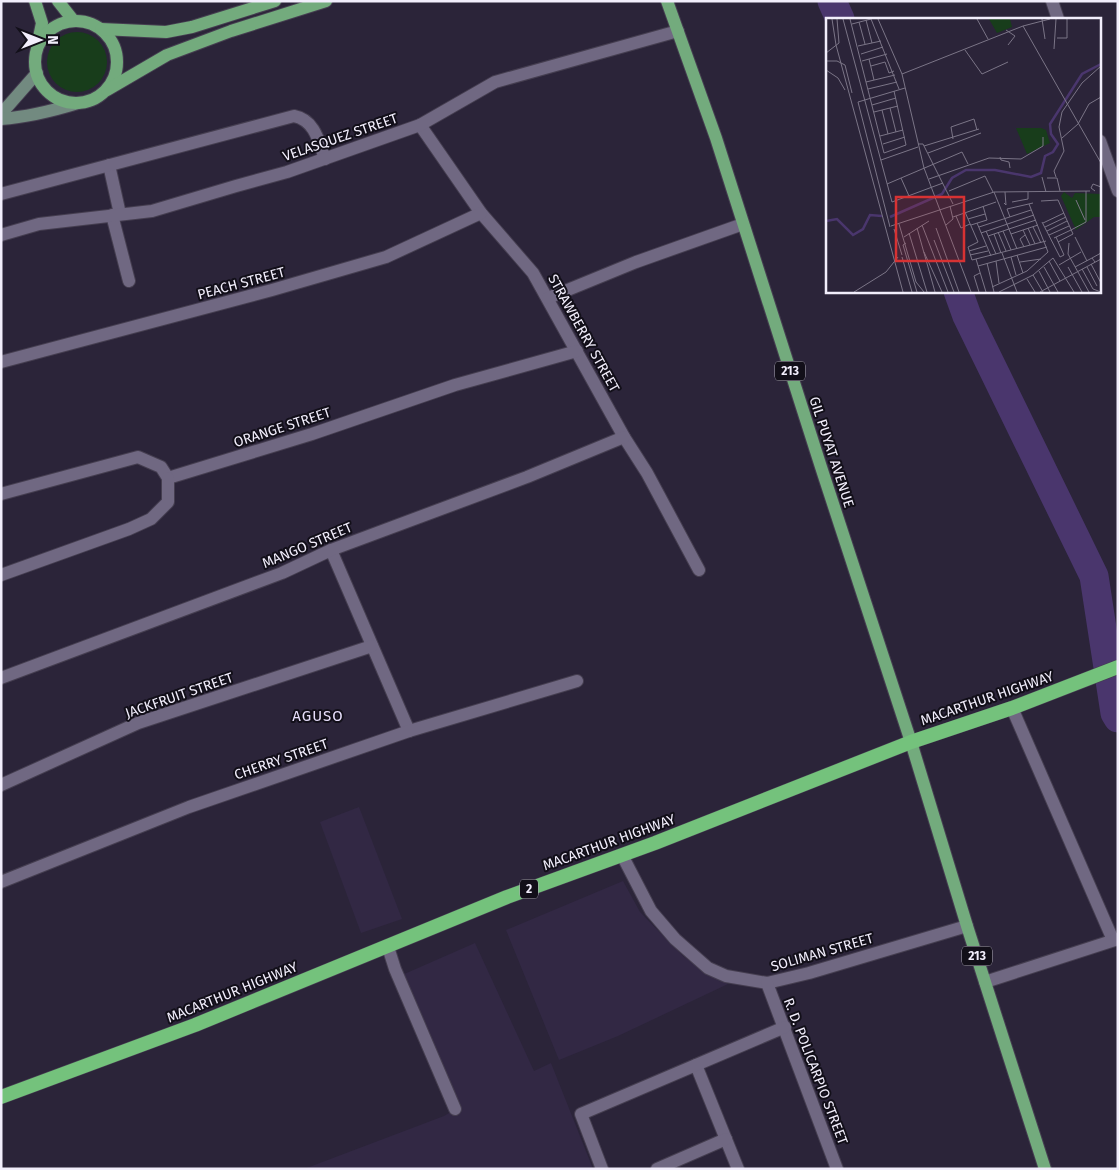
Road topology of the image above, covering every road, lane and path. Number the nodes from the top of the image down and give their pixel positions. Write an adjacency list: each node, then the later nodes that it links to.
1 (35, 1): 11 (main road)
2 (58, 1): 8 (main road)
3 (275, 1): 9 (main road)
4 (326, 1): 13 (main road)
5 (667, 1): 10 (main road, GIL PUYAT AVENUE / 213)
6 (1052, 1): 7 (street)
7 (1058, 18)
8 (74, 20): 9 (main road); 11 (main road)
9 (101, 29): 13 (main road)
10 (678, 31): 17 (street, VELASQUEZ STREET); 25 (main road, GIL PUYAT AVENUE / 213)
11 (37, 49): 12 (main road)
12 (37, 73): 14 (main road); 15 (main road)
13 (106, 91): 14 (main road)
14 (78, 103): 16 (main road)
15 (1, 114)
16 (1, 119)
17 (420, 125): 19 (street, VELASQUEZ STREET); 23 (street, STRAWBERRY STREET)
18 (1102, 147): 21 (street)
19 (325, 159): 20 (street); 24 (street, VELASQUEZ STREET)
20 (109, 165): 22 (street); 24 (street)
21 (1118, 191)
22 (1, 194)
23 (481, 213): 28 (street, STRAWBERRY STREET); 30 (street, PEACH STREET)
24 (116, 215): 26 (street, VELASQUEZ STREET); 27 (street)
25 (743, 224): 28 (street); 43 (main road, GIL PUYAT AVENUE / 213)
26 (1, 235)
27 (129, 281)
28 (548, 298): 29 (street, STRAWBERRY STREET)
29 (577, 351): 31 (street, STRAWBERRY STREET); 32 (street, ORANGE STREET)
30 (1, 362)
31 (624, 437): 34 (street, MANGO STREET); 35 (street, STRAWBERRY STREET)
32 (168, 478): 33 (street); 36 (street)
33 (1, 494)
34 (331, 550): 37 (street); 39 (street, MANGO STREET)
35 (699, 570)
36 (1, 576)
37 (372, 646): 42 (street); 44 (street, JACKFRUIT STREET)
38 (1118, 667): 41 (highway, MACARTHUR HIGHWAY / 2)
39 (1, 678)
40 (577, 681): 42 (street, CHERRY STREET)
41 (1012, 708): 43 (highway, MACARTHUR HIGHWAY / 2); 48 (street)
42 (409, 731): 46 (street, CHERRY STREET)
43 (911, 742): 45 (highway, MACARTHUR HIGHWAY / 2); 47 (main road, 213)
44 (1, 785)
45 (622, 855): 49 (highway, MACARTHUR HIGHWAY / 2); 51 (street, SOLIMAN STREET)
46 (1, 882)
47 (966, 926): 50 (main road, 213); 51 (street, SOLIMAN STREET)
48 (1116, 940): 50 (street)
49 (388, 947): 54 (highway, MACARTHUR HIGHWAY / 2); 55 (street)
50 (985, 982): 61 (main road, 213)
51 (767, 983): 52 (street, R. D. POLICARPIO STREET)
52 (785, 1027): 53 (street); 60 (street, R. D. POLICARPIO STREET)
53 (696, 1065): 56 (street); 57 (street)
54 (1, 1097)
55 (455, 1109)
56 (726, 1139): 58 (street); 59 (street)
57 (602, 1169)
58 (657, 1169)
59 (738, 1169)
60 (836, 1169)
61 (1045, 1169)

